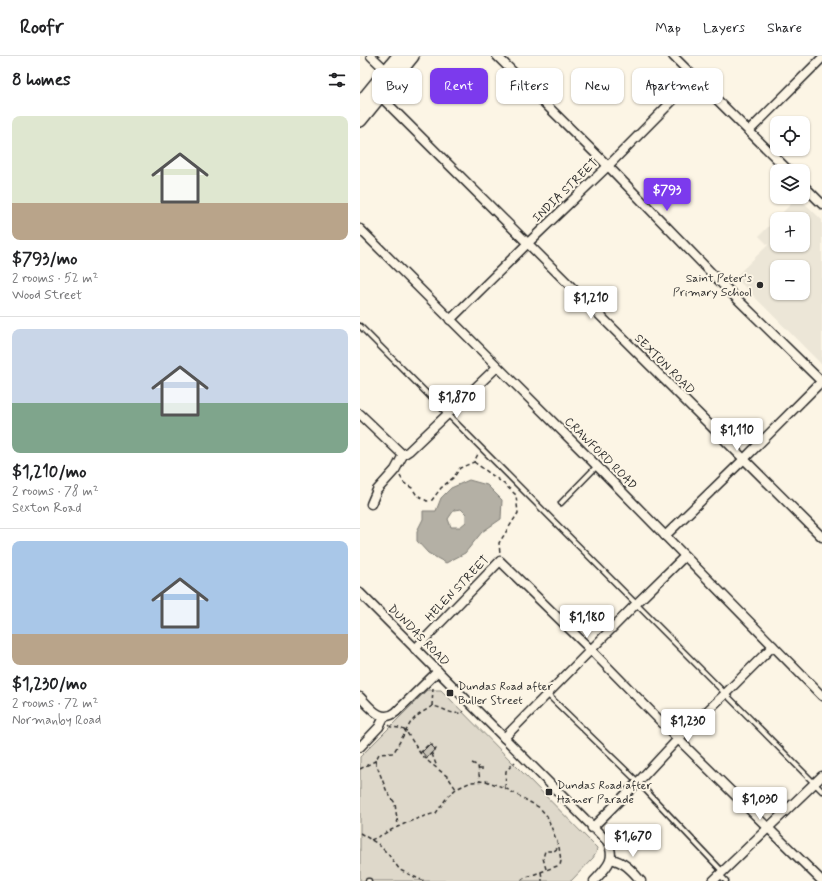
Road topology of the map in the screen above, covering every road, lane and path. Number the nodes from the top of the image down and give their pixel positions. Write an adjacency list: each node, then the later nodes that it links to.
1 (370, 56): 7 (street)
2 (399, 56): 8 (main road)
3 (412, 56): 9 (main road)
4 (497, 56): 20 (street)
5 (674, 56): 10 (street)
6 (822, 58): 18 (street)
7 (383, 68)
8 (393, 68)
9 (397, 68)
10 (685, 68)
11 (372, 95): 13 (main road)
12 (372, 99): 17 (main road)
13 (360, 104)
14 (388, 104): 24 (street, SEXTON ROAD)
15 (669, 104): 20 (street, INDIA STREET)
16 (721, 104): 18 (street)
17 (360, 120)
18 (749, 131): 19 (street)
19 (782, 164)
20 (608, 166): 24 (street, INDIA STREET); 28 (street)
21 (810, 192): 22 (street)
22 (822, 204)
23 (360, 229): 25 (street, CRAWFORD ROAD)
24 (528, 243): 25 (street, INDIA STREET); 33 (street, SEXTON ROAD)
25 (450, 320): 27 (street, CRAWFORD ROAD)
26 (360, 326): 30 (lane)
27 (497, 367): 30 (street); 35 (street, CRAWFORD ROAD)
28 (822, 382): 33 (street)
29 (360, 414): 32 (street)
30 (448, 414): 31 (lane); 32 (street)
31 (481, 449): 34 (path); 44 (lane)
32 (402, 455): 36 (street)
33 (744, 459): 39 (street); 40 (street, SEXTON ROAD)
34 (474, 462): 36 (path); 42 (path)
35 (597, 466): 37 (lane); 39 (street, CRAWFORD ROAD)
36 (395, 470): 38 (street)
37 (561, 503)
38 (371, 504)
39 (665, 536): 41 (street, CRAWFORD ROAD)
40 (822, 537)
41 (685, 556): 44 (street); 45 (street, CRAWFORD ROAD)
42 (500, 561): 46 (street, HELEN STREET); 47 (street)
43 (360, 593): 46 (street, DUNDAS ROAD)
44 (636, 604): 47 (street); 51 (lane)
45 (773, 646): 51 (street); 52 (street, CRAWFORD ROAD)
46 (415, 649): 48 (street, DUNDAS ROAD)
47 (591, 650): 50 (street); 59 (street)
48 (438, 671): 56 (street); 58 (street, DUNDAS ROAD)
49 (432, 685): 54 (path)
50 (547, 694): 58 (street); 73 (lane)
51 (725, 694): 59 (street); 74 (lane)
52 (822, 696)
53 (360, 698): 56 (street)
54 (432, 706): 55 (path); 57 (path)
55 (464, 711)
56 (384, 717): 57 (path); 60 (street)
57 (406, 731): 61 (path); 64 (path)
58 (504, 738): 79 (street, DUNDAS ROAD)
59 (678, 739): 73 (street); 80 (street)
60 (360, 747)
61 (420, 753): 62 (path); 63 (path)
62 (431, 754): 63 (path); 67 (path)
63 (426, 759): 67 (path)
64 (375, 761): 68 (path); 78 (path)
65 (515, 762): 75 (path)
66 (472, 763): 69 (path)
67 (437, 768): 76 (path)
68 (360, 769)
69 (479, 769): 70 (path); 72 (path)
70 (483, 769)
71 (822, 776): 74 (street)
72 (480, 782): 75 (path); 76 (path)
73 (638, 782): 79 (street); 87 (lane)
74 (814, 784): 77 (lane); 80 (street)
75 (505, 788): 83 (path)
76 (456, 789): 78 (path)
77 (822, 791)
78 (399, 826): 82 (path)
79 (592, 828): 84 (street, DUNDAS ROAD)
80 (768, 828): 87 (street); 95 (street)
81 (360, 833): 82 (path)
82 (371, 840): 88 (path)
83 (559, 846): 85 (path); 85 (path)
84 (611, 859): 91 (street); 92 (street)
85 (546, 870): 86 (path)
86 (541, 872): 89 (path); 90 (path)
87 (721, 873): 93 (street); 94 (lane)
88 (425, 881)
89 (520, 881)
90 (542, 881)
91 (594, 881)
92 (641, 881)
93 (713, 881)
94 (726, 881)
95 (822, 881)

